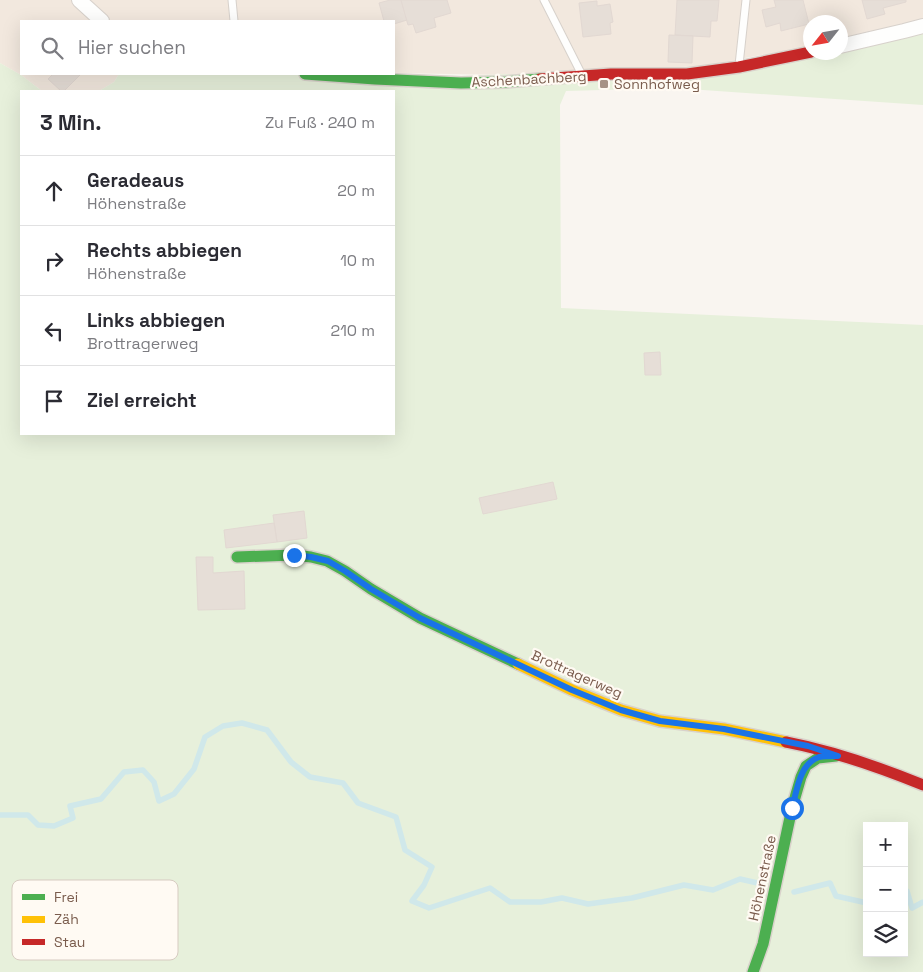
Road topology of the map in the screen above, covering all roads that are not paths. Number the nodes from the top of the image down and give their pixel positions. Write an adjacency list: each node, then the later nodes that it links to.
1 (80, 0): 5 (street)
2 (232, 0): 6 (lane)
3 (544, 0): 12 (lane)
4 (746, 0): 10 (lane)
5 (101, 20)
6 (234, 20)
7 (923, 26): 8 (street)
8 (848, 44)
9 (803, 54): 10 (street, Aschenbachberg)
10 (739, 68): 12 (street, Aschenbachberg)
11 (319, 75): 12 (street, Aschenbachberg)
12 (582, 76)
13 (237, 557): 14 (street, Brottragerweg)
14 (838, 756): 15 (street, Brottragerweg); 16 (street, Höhenstraße)
15 (923, 785)
16 (753, 972)

